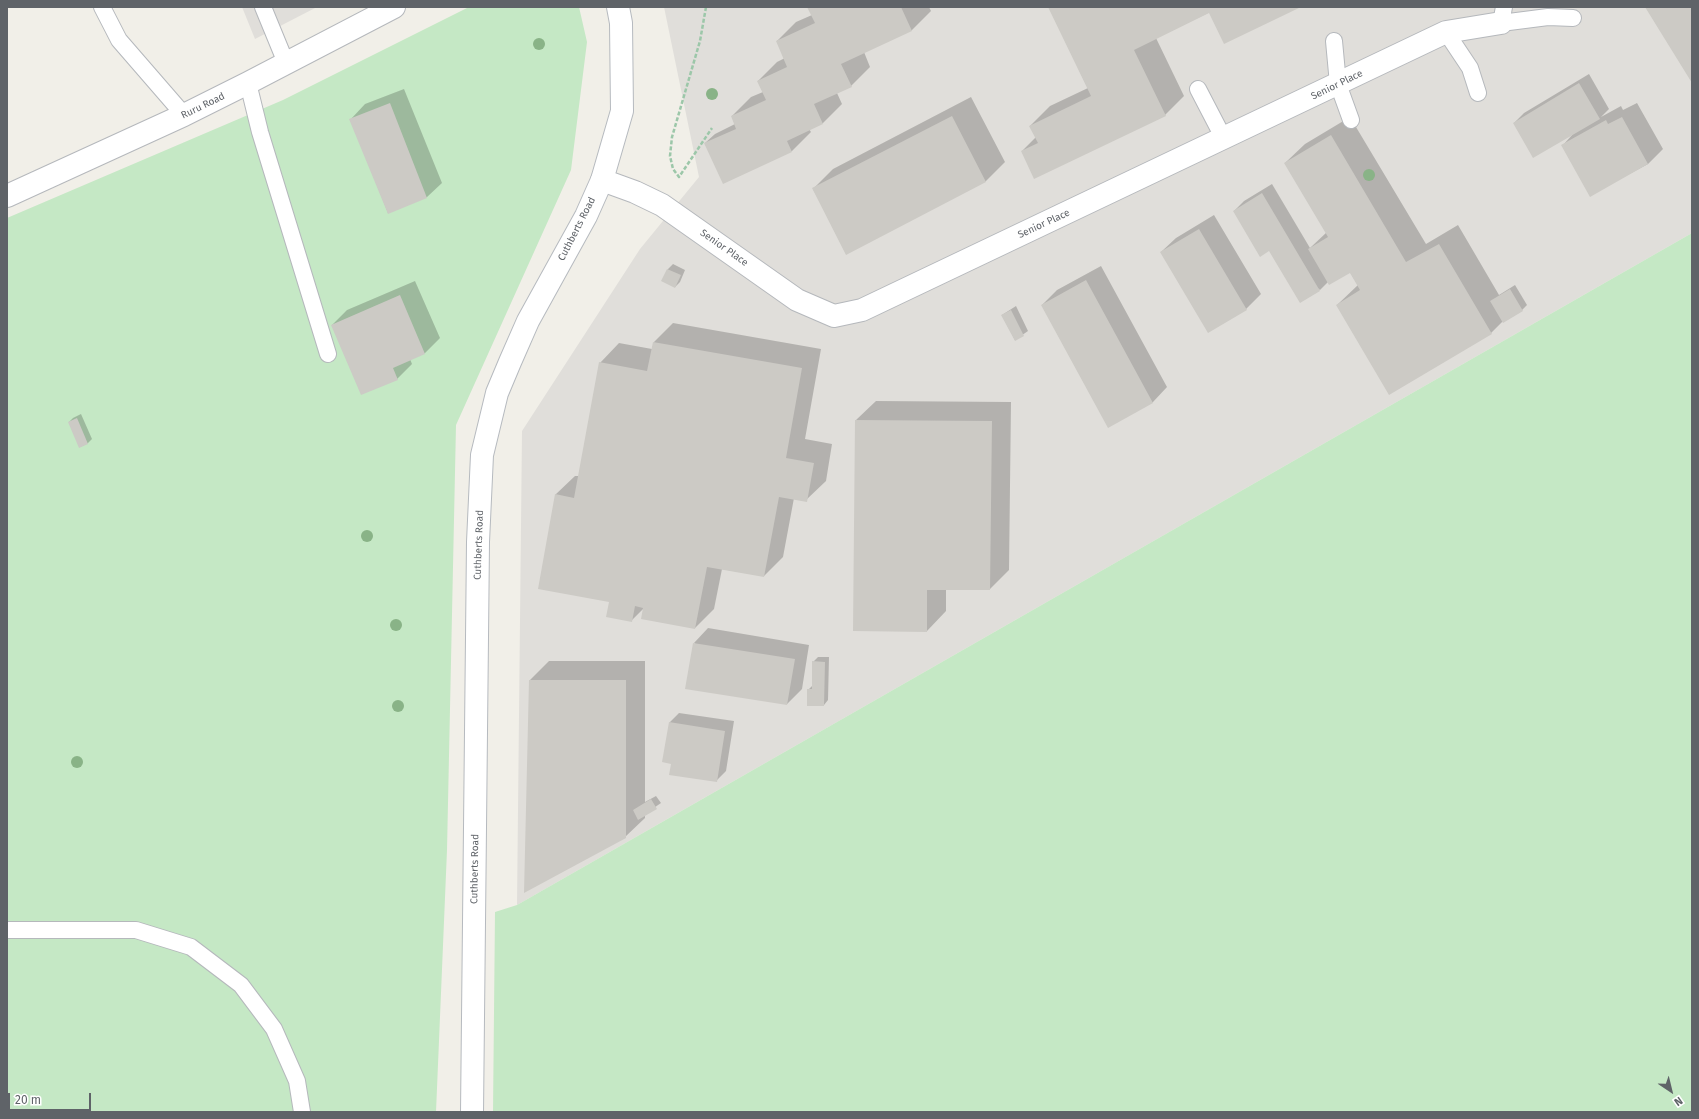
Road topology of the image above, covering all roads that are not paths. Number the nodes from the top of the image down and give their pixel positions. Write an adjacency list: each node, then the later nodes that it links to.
1 (102, 7): 14 (lane)
2 (263, 7): 9 (lane)
3 (394, 7): 9 (street, Ruru Road)
4 (618, 7): 17 (street, Cuthberts Road)
5 (1502, 15): 6 (lane); 7 (street, Senior Place)
6 (1573, 18)
7 (1446, 32): 11 (street, Senior Place); 13 (lane)
8 (1334, 41): 11 (lane)
9 (286, 63): 10 (street, Ruru Road)
10 (248, 83): 14 (street, Ruru Road); 19 (lane)
11 (1338, 84): 15 (lane); 16 (street, Senior Place)
12 (1198, 89): 16 (lane)
13 (1478, 93)
14 (184, 115): 18 (street, Ruru Road)
15 (1351, 120)
16 (1224, 139): 17 (street, Senior Place)
17 (602, 180): 22 (street, Cuthberts Road)
18 (7, 196)
19 (328, 354)
20 (7, 930): 21 (lane)
21 (302, 1112)
22 (472, 1112)

